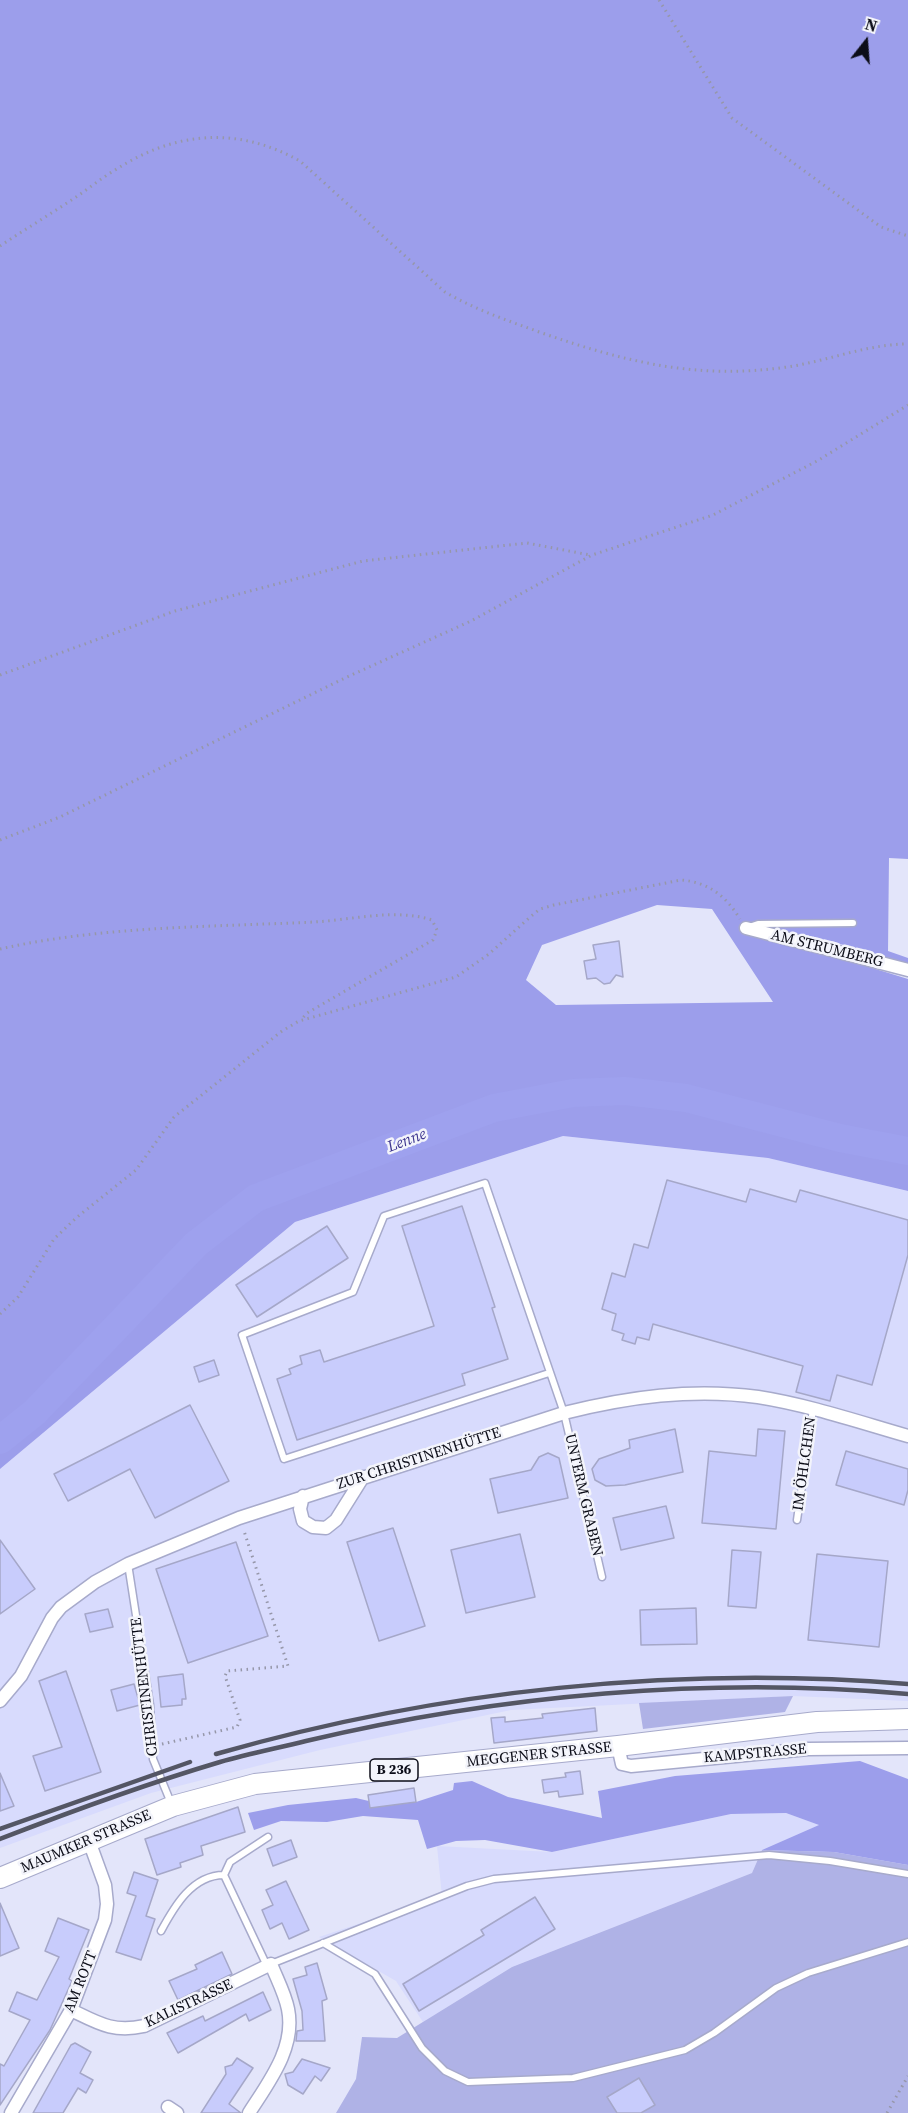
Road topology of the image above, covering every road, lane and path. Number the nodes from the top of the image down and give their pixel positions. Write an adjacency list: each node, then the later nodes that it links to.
1 (658, 0): 2 (path)
2 (908, 236)
3 (0, 246): 4 (path)
4 (908, 344)
5 (908, 405): 6 (path)
6 (592, 555): 7 (path); 8 (path)
7 (0, 675)
8 (0, 840)
9 (853, 923): 10 (lane)
10 (746, 928): 12 (street, AM STRUMBERG); 13 (path)
11 (0, 949): 13 (path)
12 (908, 970)
13 (299, 1021): 14 (path)
14 (0, 1314)
15 (549, 1373): 15 (lane, UNTERM GRABEN); 17 (lane, UNTERM GRABEN)
16 (813, 1408): 17 (street, ZUR CHRISTINENHÜTTE); 18 (street, ZUR CHRISTINENHÜTTE); 22 (lane, IM ÖHLCHEN)
17 (564, 1413): 19 (street, ZUR CHRISTINENHÜTTE); 24 (lane, UNTERM GRABEN)
18 (908, 1436)
19 (363, 1477): 20 (street, ZUR CHRISTINENHÜTTE); 20 (street)
20 (303, 1496): 21 (street, ZUR CHRISTINENHÜTTE)
21 (239, 1518): 23 (street, ZUR CHRISTINENHÜTTE); 27 (path)
22 (797, 1520)
23 (128, 1564): 25 (street, ZUR CHRISTINENHÜTTE); 27 (lane, CHRISTINENHÜTTE)
24 (602, 1577)
25 (0, 1701)
26 (908, 1719): 28 (main road, MEGGENER STRASSE / B 236)
27 (154, 1746): 30 (lane, CHRISTINENHÜTTE)
28 (618, 1746): 29 (street, KAMPSTRASSE); 30 (main road, MEGGENER STRASSE / B 236)
29 (908, 1748)
30 (173, 1806): 32 (main road, MAUMKER STRASSE / B 236)
31 (268, 1837): 34 (lane)
32 (89, 1840): 35 (main road, MAUMKER STRASSE / B 236); 40 (street, AM ROTT)
33 (908, 1874): 38 (lane)
34 (224, 1875): 36 (lane); 39 (lane)
35 (0, 1878)
36 (161, 1931)
37 (908, 1942): 38 (lane)
38 (323, 1943): 39 (lane)
39 (269, 1965): 40 (street, KALISTRASSE); 43 (street)
40 (71, 2010): 42 (street, AM ROTT)
41 (908, 2076): 44 (path)
42 (11, 2113)
43 (249, 2113)
44 (887, 2113)

